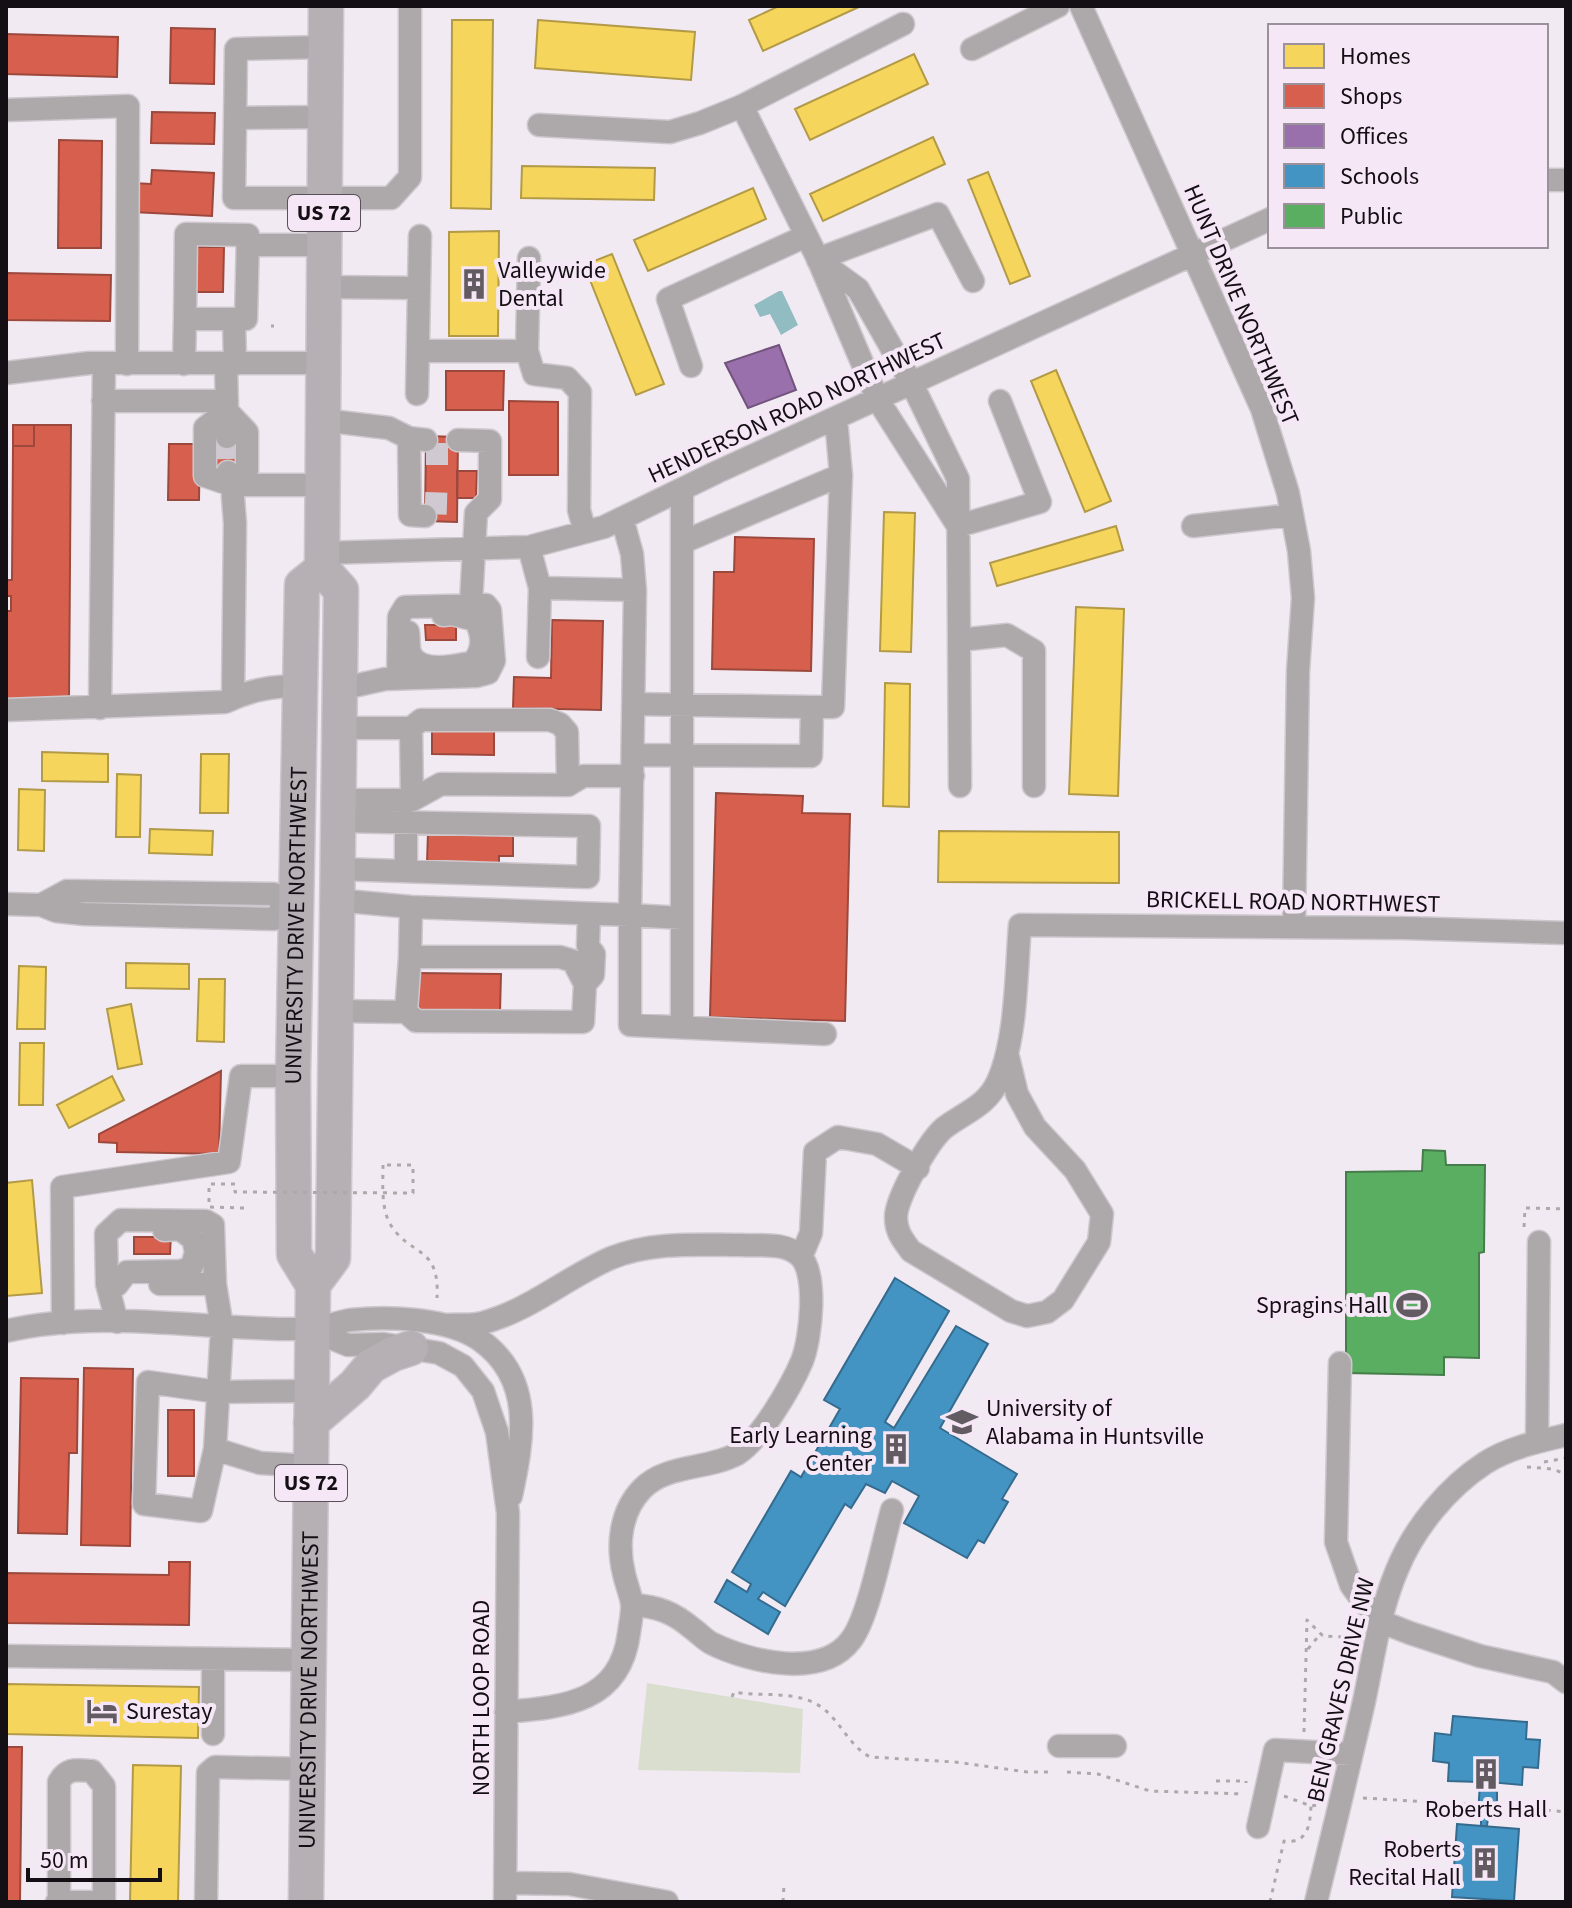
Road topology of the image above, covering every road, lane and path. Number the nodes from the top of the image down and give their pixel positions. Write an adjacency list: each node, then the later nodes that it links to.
1 (326, 6): 6 (highway, UNIVERSITY DRIVE NORTHWEST / US 72)
2 (410, 6): 13 (street)
3 (1058, 6): 7 (street)
4 (1081, 6): 19 (street, HUNT DRIVE NORTHWEST)
5 (903, 24): 8 (street)
6 (326, 47): 10 (highway, UNIVERSITY DRIVE NORTHWEST / US 72); 11 (street)
7 (972, 49)
8 (742, 106): 12 (street); 16 (street)
9 (6, 110): 31 (street)
10 (325, 117): 11 (street); 13 (highway, UNIVERSITY DRIVE NORTHWEST / US 72)
11 (235, 118): 13 (street)
12 (539, 125)
13 (324, 198): 18 (highway, UNIVERSITY DRIVE NORTHWEST / US 72)
14 (1268, 220): 19 (street, HENDERSON ROAD NORTHWEST)
15 (420, 236): 24 (street)
16 (806, 236): 21 (street); 34 (street)
17 (247, 245): 18 (street); 25 (street); 26 (street)
18 (323, 245): 23 (highway, UNIVERSITY DRIVE NORTHWEST / US 72)
19 (1193, 255): 36 (street, HENDERSON ROAD NORTHWEST); 51 (street, HUNT DRIVE NORTHWEST)
20 (529, 258): 28 (street)
21 (818, 259): 22 (street); 36 (street); 38 (street)
22 (973, 281)
23 (323, 287): 24 (street); 30 (highway, UNIVERSITY DRIVE NORTHWEST / US 72)
24 (419, 288): 27 (street)
25 (185, 319): 26 (street); 32 (street)
26 (234, 319): 33 (street)
27 (418, 351): 28 (street); 37 (street)
28 (527, 351): 55 (street)
29 (104, 363): 31 (street); 35 (street); 39 (street)
30 (322, 363): 33 (street); 43 (highway, UNIVERSITY DRIVE NORTHWEST / US 72)
31 (127, 364): 32 (street)
32 (184, 364): 33 (street)
33 (230, 364): 41 (street)
34 (691, 366)
35 (6, 373)
36 (912, 384): 38 (street, HENDERSON ROAD NORTHWEST); 53 (street)
37 (417, 394)
38 (878, 400): 42 (street, HENDERSON ROAD NORTHWEST); 53 (street)
39 (103, 401): 41 (street); 72 (street)
40 (1000, 401): 53 (street)
41 (227, 406): 44 (street); 47 (street); 47 (street)
42 (836, 419): 46 (street); 49 (street, HENDERSON ROAD NORTHWEST)
43 (322, 420): 48 (highway, UNIVERSITY DRIVE NORTHWEST / US 72); 50 (street)
44 (227, 437)
45 (458, 447): 58 (street)
46 (841, 475): 56 (street); 71 (street)
47 (230, 477): 48 (street); 68 (street)
48 (322, 485): 59 (highway, UNIVERSITY DRIVE NORTHWEST / US 72)
49 (682, 489): 52 (street, HENDERSON ROAD NORTHWEST); 56 (street)
50 (420, 507)
51 (1292, 515): 54 (street); 92 (street, HUNT DRIVE NORTHWEST)
52 (622, 518): 55 (street, HENDERSON ROAD NORTHWEST); 61 (street)
53 (958, 526): 63 (street)
54 (1193, 526)
55 (585, 532): 57 (street, HENDERSON ROAD NORTHWEST)
56 (683, 542): 70 (street)
57 (529, 547): 58 (street, HENDERSON ROAD NORTHWEST); 60 (street)
58 (472, 549): 59 (street, HENDERSON ROAD NORTHWEST); 62 (street)
59 (322, 561): 66 (highway, UNIVERSITY DRIVE NORTHWEST); 67 (highway, UNIVERSITY DRIVE NORTHWEST / US 72)
60 (540, 588): 61 (street); 64 (street)
61 (635, 590): 69 (street)
62 (471, 603): 65 (street); 65 (street)
63 (959, 640): 79 (street); 80 (street)
64 (538, 657)
65 (398, 678): 67 (street)
66 (300, 686): 68 (street); 83 (highway, UNIVERSITY DRIVE NORTHWEST)
67 (340, 689): 74 (highway, UNIVERSITY DRIVE NORTHWEST / US 72)
68 (233, 698): 72 (street)
69 (634, 704): 70 (street); 77 (street)
70 (683, 704): 71 (street); 76 (street)
71 (812, 707): 76 (street)
72 (100, 708): 73 (street)
73 (6, 710)
74 (339, 728): 75 (street); 81 (highway, UNIVERSITY DRIVE NORTHWEST / US 72)
75 (411, 728): 78 (street); 82 (street)
76 (683, 754): 77 (street); 91 (street)
77 (633, 766): 78 (street); 90 (street)
78 (568, 785): 82 (street)
79 (960, 786)
80 (1034, 786)
81 (338, 810): 82 (street); 85 (highway, UNIVERSITY DRIVE NORTHWEST / US 72)
82 (409, 811): 84 (street); 84 (street)
83 (297, 841): 85 (highway); 87 (highway, UNIVERSITY DRIVE NORTHWEST)
84 (406, 871): 85 (street)
85 (337, 884): 88 (street); 96 (highway, UNIVERSITY DRIVE NORTHWEST / US 72)
86 (6, 904): 87 (street)
87 (290, 906): 96 (highway); 102 (highway, UNIVERSITY DRIVE NORTHWEST)
88 (411, 907): 89 (street); 95 (street)
89 (589, 914): 90 (street); 94 (street)
90 (630, 915): 91 (street); 99 (street)
91 (682, 918): 99 (street)
92 (1294, 927): 93 (street, BRICKELL ROAD NORTHWEST); 101 (street, BRICKELL ROAD NORTHWEST)
93 (1566, 933)
94 (580, 953): 95 (street); 98 (street)
95 (410, 957): 98 (street)
96 (335, 967): 97 (highway, UNIVERSITY DRIVE NORTHWEST / US 72)
97 (335, 1011): 98 (street); 112 (highway, UNIVERSITY DRIVE NORTHWEST / US 72)
98 (406, 1012)
99 (682, 1027): 100 (street)
100 (825, 1034)
101 (1008, 1057): 103 (street); 103 (street)
102 (293, 1076): 112 (highway, UNIVERSITY DRIVE NORTHWEST); 115 (street)
103 (918, 1168): 109 (street)
104 (244, 1208): 113 (path, bridge)
105 (1525, 1208): 106 (path)
106 (1566, 1209)
107 (113, 1227): 110 (street); 110 (street); 111 (street)
108 (1539, 1242): 126 (street)
109 (801, 1257): 116 (street); 133 (street)
110 (112, 1284): 111 (street); 114 (street)
111 (215, 1284): 117 (street)
112 (313, 1285): 118 (highway, UNIVERSITY DRIVE NORTHWEST / US 72)
113 (437, 1298)
114 (117, 1322): 115 (street); 117 (street)
115 (63, 1323): 119 (street)
116 (446, 1325): 118 (street, NORTH LOOP ROAD); 132 (street, NORTH LOOP ROAD)
117 (222, 1327): 118 (street); 122 (street)
118 (312, 1330): 120 (street, NORTH LOOP ROAD); 123 (highway, UNIVERSITY DRIVE NORTHWEST / US 72)
119 (6, 1331)
120 (411, 1348): 123 (highway); 132 (street, NORTH LOOP ROAD)
121 (1340, 1363): 134 (street)
122 (218, 1392): 123 (street); 125 (street); 125 (street)
123 (311, 1407): 128 (highway, UNIVERSITY DRIVE NORTHWEST / US 72)
124 (1566, 1435): 126 (street, BEN GRAVES DRIVE NW)
125 (215, 1449): 128 (street)
126 (1541, 1452): 127 (path); 134 (street, BEN GRAVES DRIVE NW)
127 (1566, 1458)
128 (311, 1466): 137 (highway, UNIVERSITY DRIVE NORTHWEST / US 72)
129 (1521, 1466): 130 (path)
130 (1566, 1474)
131 (892, 1510): 133 (street)
132 (508, 1513): 143 (street, NORTH LOOP ROAD)
133 (632, 1605): 143 (street)
134 (1382, 1622): 141 (street); 148 (street, BEN GRAVES DRIVE NW)
135 (1355, 1630): 136 (path)
136 (1323, 1636): 138 (path); 138 (path)
137 (309, 1649): 140 (street); 149 (highway, UNIVERSITY DRIVE NORTHWEST / US 72); 169 (highway)
138 (1306, 1652): 144 (path)
139 (6, 1656): 140 (street)
140 (213, 1659): 145 (street)
141 (1566, 1682)
142 (732, 1697): 150 (path)
143 (506, 1712): 164 (street, NORTH LOOP ROAD)
144 (1304, 1732)
145 (213, 1734)
146 (1059, 1746): 147 (street)
147 (1115, 1746)
148 (1351, 1754): 162 (street); 173 (street, BEN GRAVES DRIVE NW)
149 (308, 1769): 167 (street); 168 (highway, UNIVERSITY DRIVE NORTHWEST / US 72)
150 (1048, 1772)
151 (1067, 1772): 153 (path)
152 (1216, 1781): 153 (path)
153 (1245, 1794): 154 (path)
154 (1251, 1794)
155 (1282, 1795): 160 (path)
156 (1355, 1799): 158 (path)
157 (1318, 1805): 160 (path)
158 (1479, 1805)
159 (1497, 1805): 161 (path)
160 (1311, 1806): 172 (path)
161 (1566, 1812)
162 (1258, 1827)
163 (784, 1885): 171 (path)
164 (506, 1892): 170 (street)
165 (58, 1901): 166 (street); 166 (street)
166 (104, 1902)
167 (206, 1902)
168 (306, 1902)
169 (330, 1902)
170 (667, 1902)
171 (783, 1902)
172 (1270, 1902)
173 (1316, 1902)

